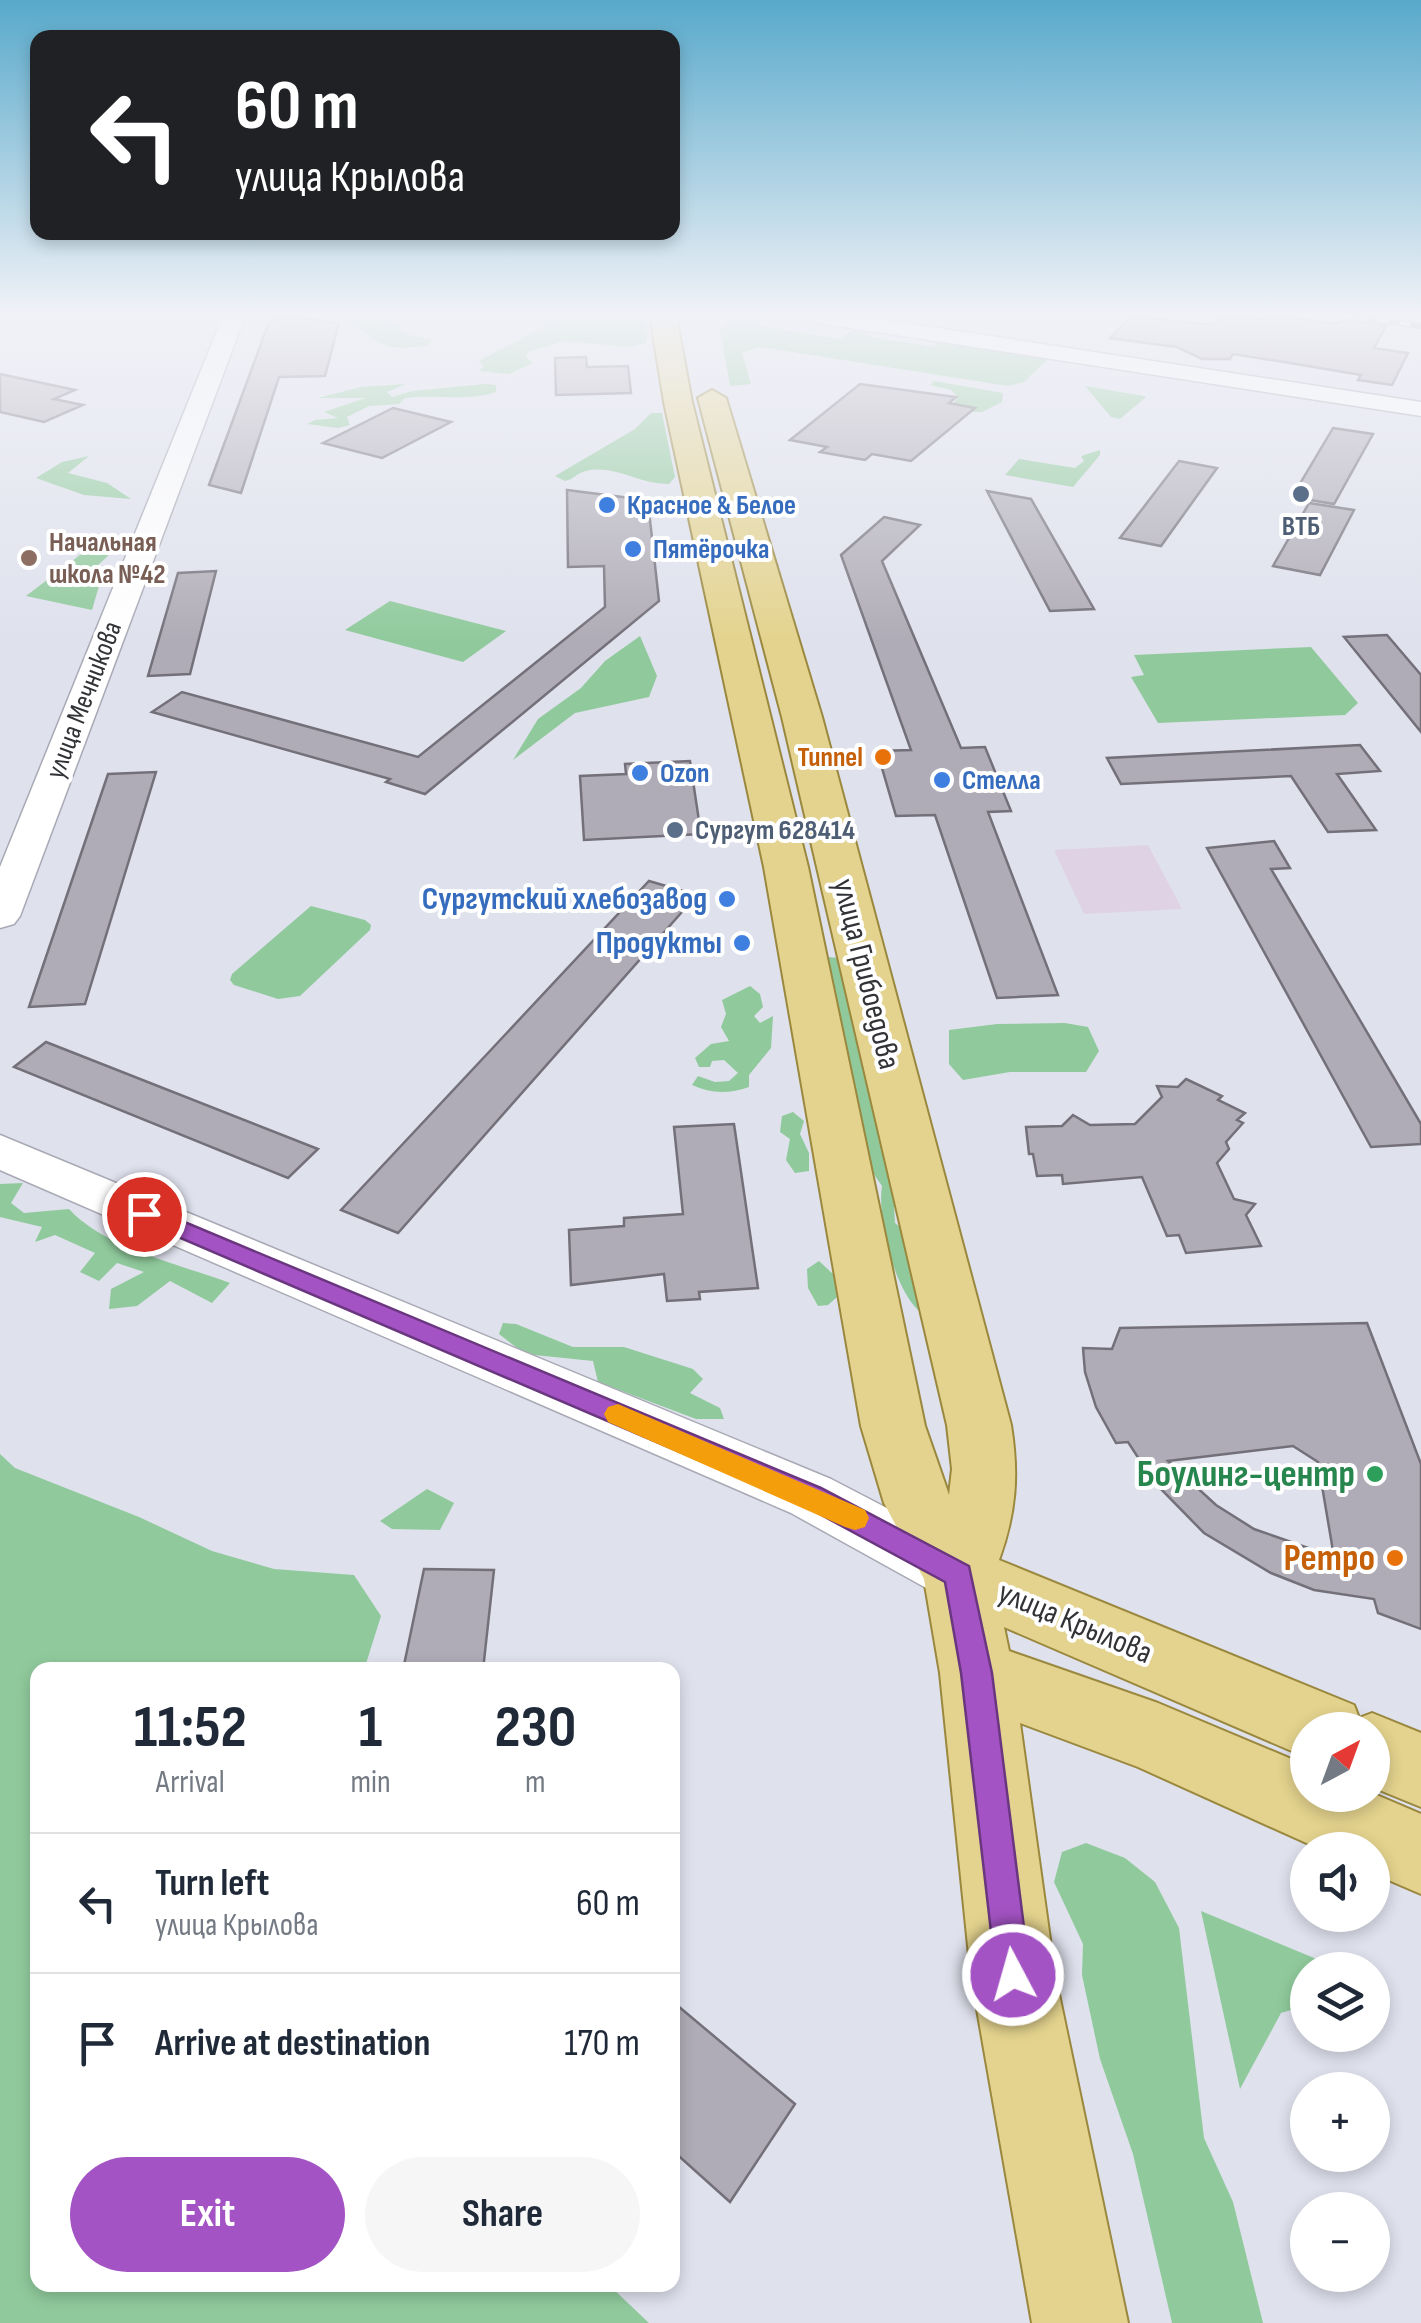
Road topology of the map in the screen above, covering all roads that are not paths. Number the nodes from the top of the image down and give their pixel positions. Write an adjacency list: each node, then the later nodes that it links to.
1 (192, 424): 4 (street, улица Мечникова)
2 (683, 424): 6 (main road, улица Грибоедова)
3 (721, 424): 6 (main road, улица Грибоедова)
4 (0, 916)
5 (0, 1152): 6 (street, улица Крылова)
6 (958, 1574): 7 (main road, улица Грибоедова); 8 (main road, улица Крылова)
7 (976, 1673): 11 (main road); 12 (main road, улица Грибоедова)
8 (1290, 1714)
9 (1390, 1757): 10 (main road)
10 (1421, 1770)
11 (1421, 1854)
12 (1080, 2323)

